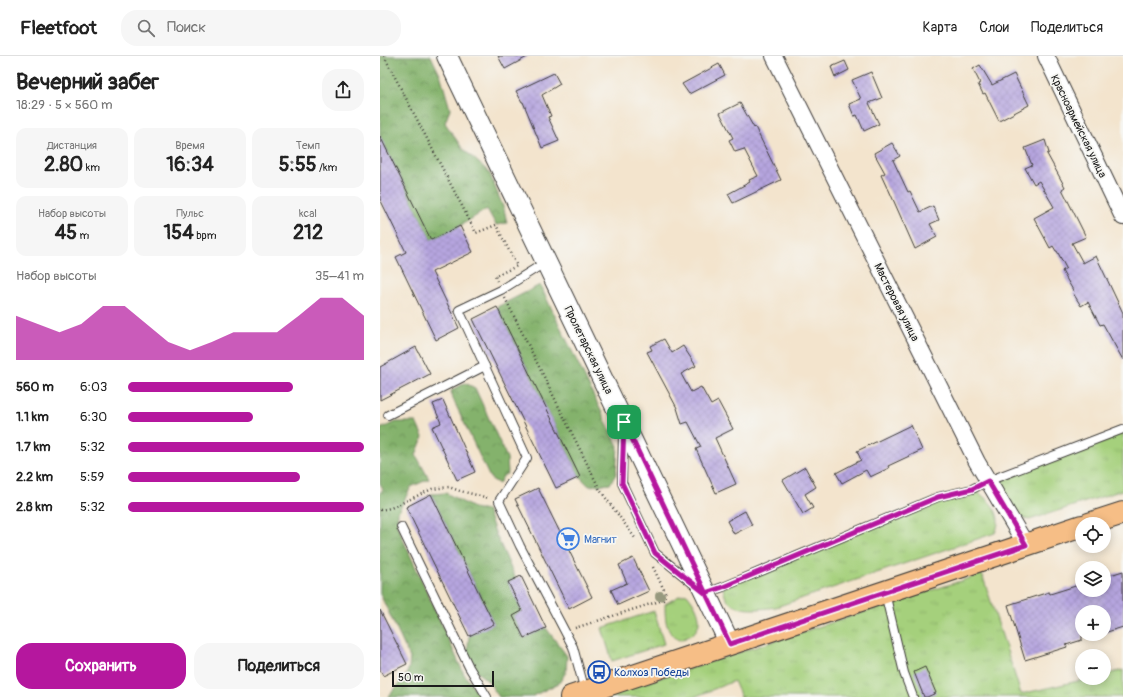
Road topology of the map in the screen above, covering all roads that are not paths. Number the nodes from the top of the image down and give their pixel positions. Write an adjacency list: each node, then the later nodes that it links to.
1 (448, 56): 5 (street, Пролетарская улица)
2 (774, 56): 10 (street, Мастеровая улица)
3 (1046, 56): 4 (street, Красноармейская улица)
4 (1123, 217)
5 (546, 262): 6 (lane); 8 (street, Пролетарская улица)
6 (485, 366): 7 (lane); 19 (lane)
7 (388, 415)
8 (624, 422): 17 (street, Пролетарская улица); 17 (lane)
9 (1123, 429): 10 (lane)
10 (988, 481): 15 (street, Мастеровая улица); 17 (lane)
11 (1123, 513): 12 (main road)
12 (1111, 517)
13 (401, 526): 20 (lane)
14 (1075, 528): 15 (main road)
15 (1026, 545): 16 (main road)
16 (885, 592): 18 (main road); 21 (lane)
17 (705, 593): 18 (street, Пролетарская улица)
18 (730, 644): 19 (main road)
19 (578, 694)
20 (487, 697)
21 (913, 697)

